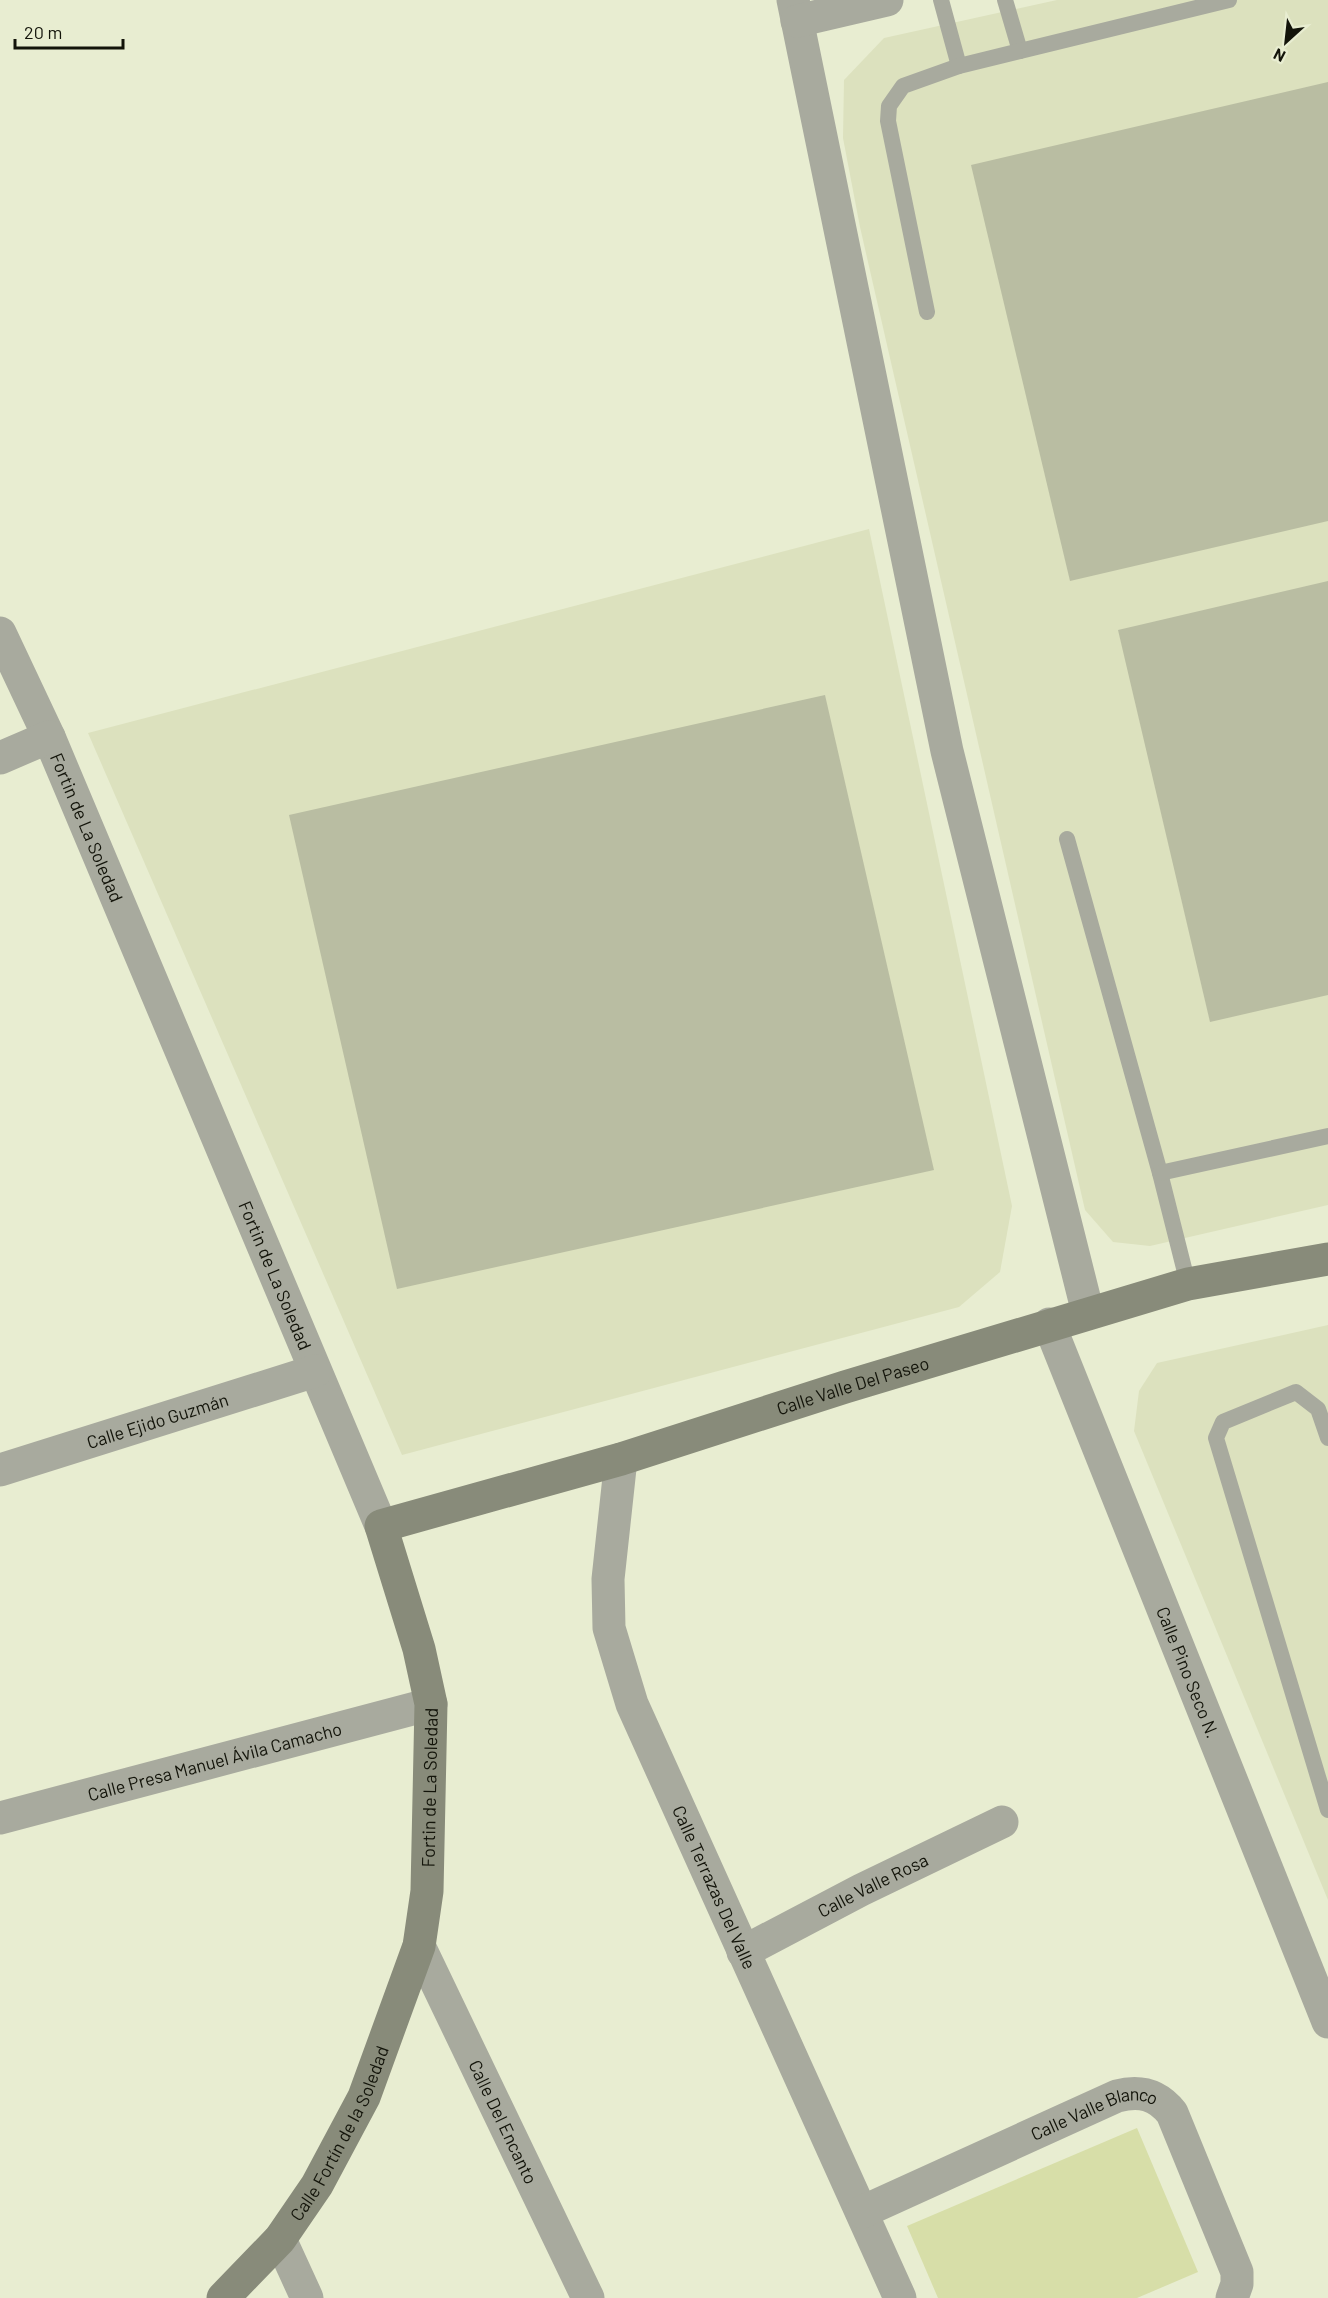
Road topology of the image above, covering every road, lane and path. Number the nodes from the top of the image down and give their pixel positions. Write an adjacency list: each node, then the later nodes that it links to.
1 (887, 0): 5 (street)
2 (941, 0): 7 (lane)
3 (1005, 0): 6 (lane)
4 (1229, 0): 6 (lane)
5 (795, 10): 17 (street)
6 (1020, 51): 7 (lane)
7 (959, 66): 8 (lane)
8 (927, 312)
9 (0, 633): 10 (street, Fortin de La Soledad)
10 (49, 737): 11 (street); 19 (street, Fortin de La Soledad)
11 (0, 758)
12 (1067, 838): 14 (lane)
13 (1328, 1136): 14 (lane)
14 (1160, 1173): 16 (lane)
15 (1328, 1259): 16 (street, Calle Valle Del Paseo)
16 (1188, 1284): 17 (street, Calle Valle Del Paseo)
17 (1089, 1312): 18 (street, Calle Valle Del Paseo)
18 (1049, 1324): 21 (street, Calle Valle Del Paseo); 30 (street, Calle Pino Seco N.)
19 (315, 1371): 22 (street, Calle Ejido Guzmán); 23 (street, Fortin de La Soledad)
20 (1328, 1438): 25 (lane)
21 (621, 1459): 23 (street, Calle Valle Del Paseo); 29 (street, Calle Terrazas Del Valle)
22 (0, 1470)
23 (381, 1526): 24 (street, Fortin de La Soledad)
24 (430, 1704): 26 (street, Calle Presa Manuel Ávila Camacho); 28 (street, Fortin de La Soledad)
25 (1328, 1810)
26 (0, 1818)
27 (1002, 1822): 29 (street, Calle Valle Rosa)
28 (419, 1946): 32 (street, Calle Fortín de la Soledad); 35 (street, Calle Del Encanto)
29 (743, 1952): 31 (street, Calle Terrazas Del Valle)
30 (1328, 2022)
31 (862, 2212): 36 (street, Calle Terrazas Del Valle); 37 (street, Calle Valle Blanco)
32 (280, 2239): 33 (street, Calle Fortín de la Soledad); 34 (street)
33 (223, 2298)
34 (307, 2298)
35 (588, 2298)
36 (900, 2298)
37 (1232, 2298)

